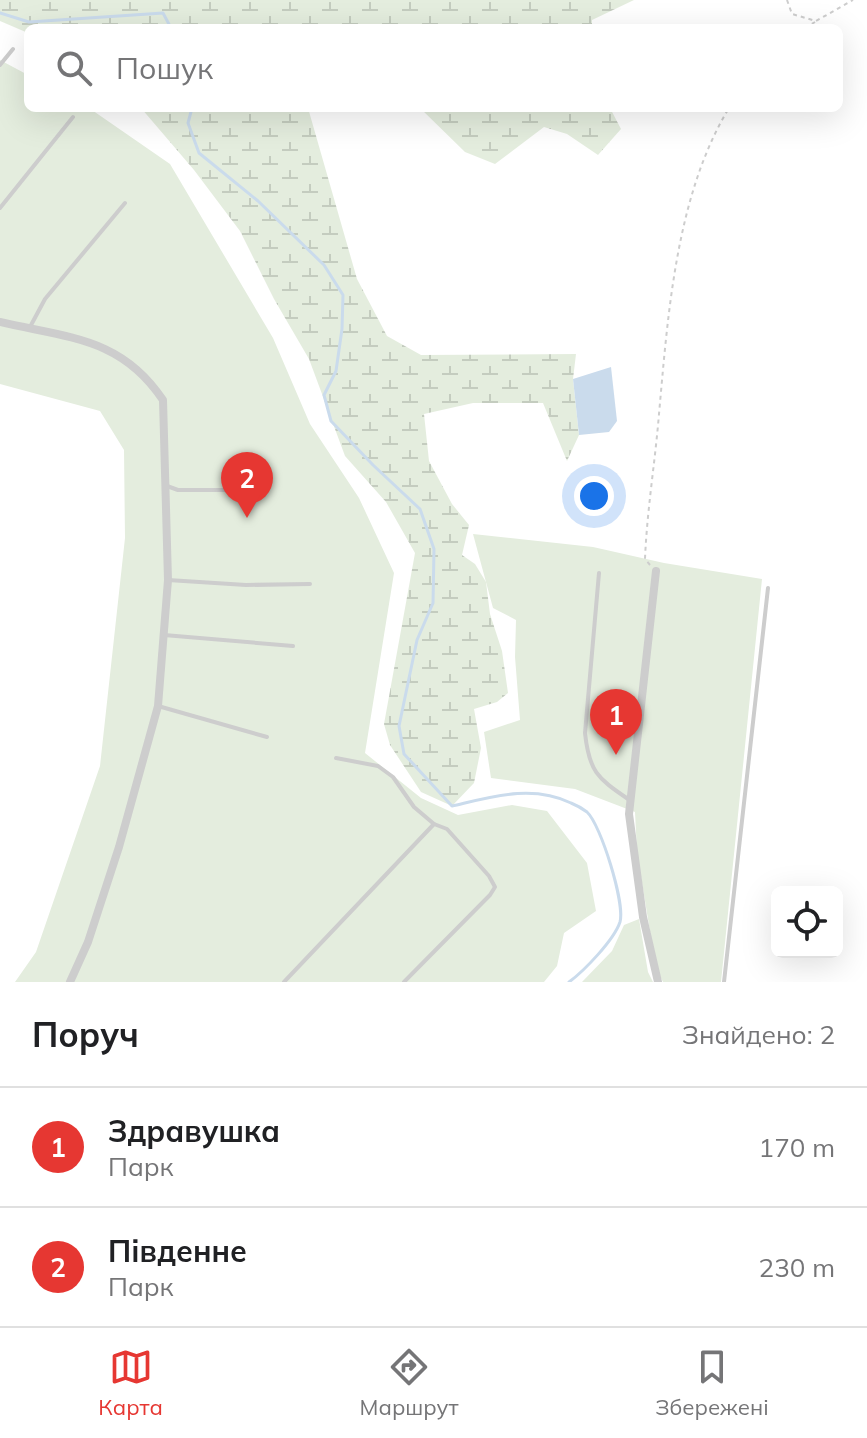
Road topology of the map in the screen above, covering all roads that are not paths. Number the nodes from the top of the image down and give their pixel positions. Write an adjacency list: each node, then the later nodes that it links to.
1 (13, 49): 2 (lane)
2 (0, 65)
3 (73, 117): 5 (lane)
4 (125, 203): 7 (lane)
5 (0, 208)
6 (0, 322): 7 (street)
7 (29, 329): 8 (street)
8 (167, 486): 9 (lane); 12 (street)
9 (226, 490)
10 (656, 571): 20 (street)
11 (599, 573): 20 (lane)
12 (168, 580): 13 (lane); 15 (street)
13 (310, 584)
14 (768, 588): 26 (lane)
15 (164, 635): 16 (lane); 17 (street)
16 (293, 646)
17 (158, 706): 18 (lane); 22 (street)
18 (267, 737)
19 (336, 758): 21 (lane)
20 (630, 800): 25 (street)
21 (434, 824): 23 (lane); 24 (lane)
22 (70, 982)
23 (284, 982)
24 (404, 982)
25 (658, 982)
26 (724, 982)

